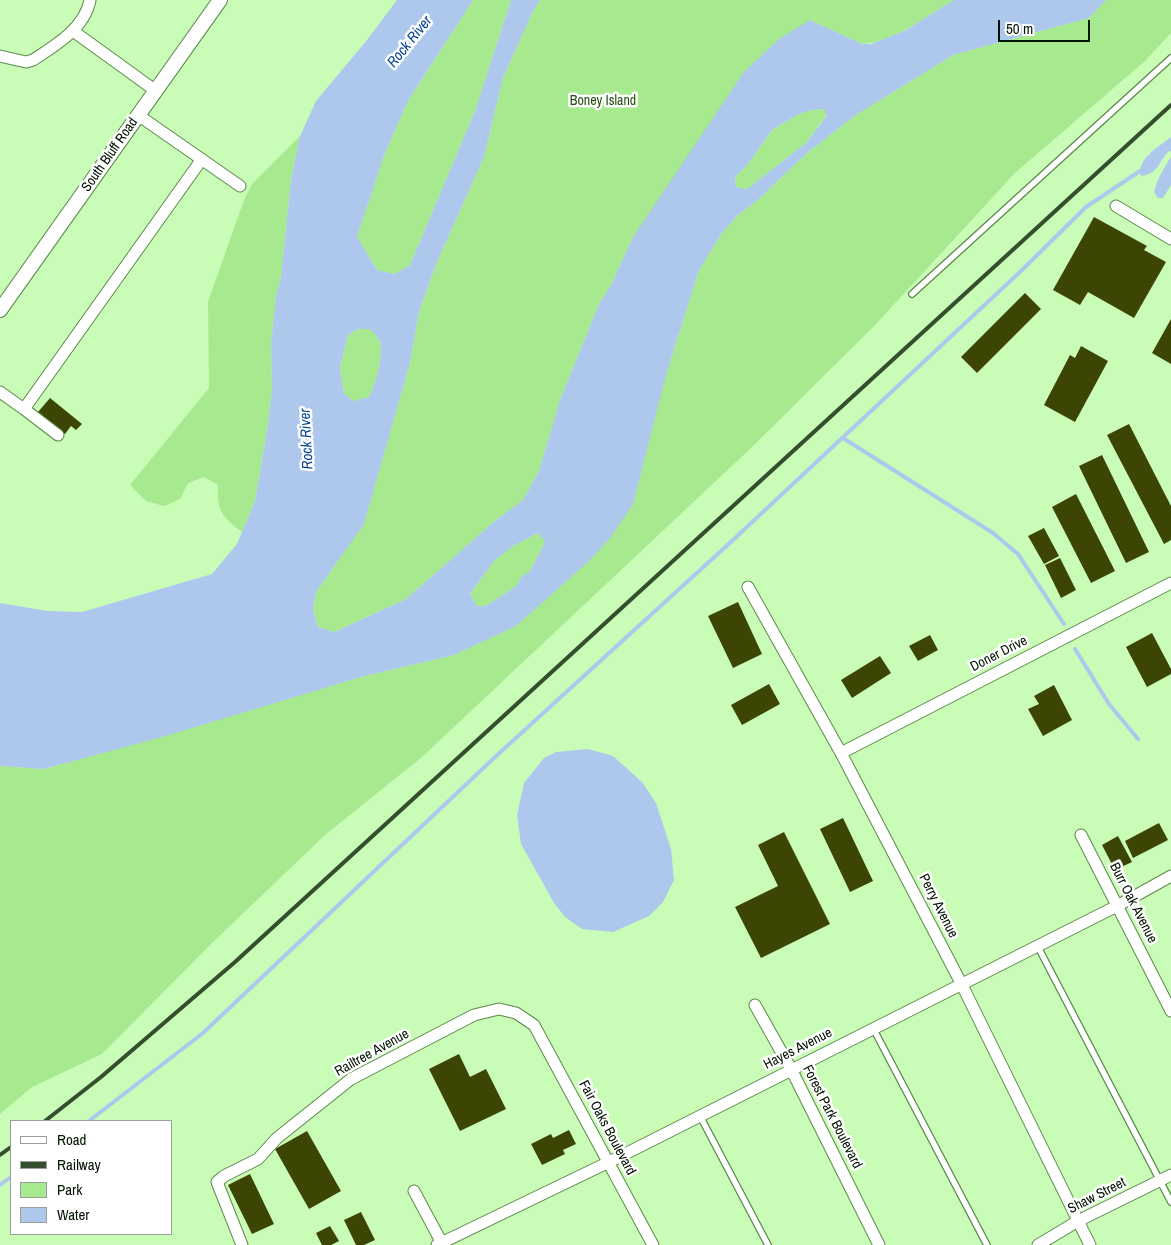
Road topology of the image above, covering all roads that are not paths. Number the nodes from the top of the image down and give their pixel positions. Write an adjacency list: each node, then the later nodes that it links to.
1 (90, 0): 3 (street)
2 (220, 0): 6 (street, South Bluff Road)
3 (73, 31): 4 (street); 6 (street)
4 (0, 56)
5 (1171, 58): 12 (lane)
6 (156, 90): 7 (street, South Bluff Road)
7 (138, 115): 8 (street); 13 (street, South Bluff Road)
8 (202, 159): 9 (street); 15 (street)
9 (240, 186)
10 (1116, 206): 11 (street)
11 (1171, 239)
12 (912, 294)
13 (2, 303)
14 (0, 392): 15 (street)
15 (24, 410): 16 (street)
16 (58, 435)
17 (1171, 583): 19 (street, Doner Drive)
18 (748, 587): 19 (street, Perry Avenue)
19 (841, 752): 24 (street, Perry Avenue)
20 (1081, 834): 22 (street, Burr Oak Avenue)
21 (1171, 876): 22 (street, Hayes Avenue)
22 (1117, 906): 23 (street, Hayes Avenue); 26 (street, Burr Oak Avenue)
23 (1037, 946): 24 (street, Hayes Avenue); 33 (lane)
24 (960, 984): 28 (street, Hayes Avenue); 36 (street, Perry Avenue)
25 (755, 1005): 29 (street, Forest Park Boulevard)
26 (1171, 1011)
27 (534, 1025): 31 (street, Fair Oaks Boulevard); 38 (street, Railtree Avenue)
28 (873, 1028): 29 (street, Hayes Avenue); 42 (lane)
29 (790, 1069): 30 (street, Hayes Avenue); 41 (street, Forest Park Boulevard)
30 (700, 1116): 31 (street, Hayes Avenue); 40 (lane)
31 (608, 1162): 37 (street, Hayes Avenue); 39 (street, Fair Oaks Boulevard)
32 (1171, 1175): 33 (street, Shaw Street)
33 (1160, 1181): 35 (lane); 36 (street, Shaw Street)
34 (414, 1190): 37 (street)
35 (1171, 1202)
36 (1078, 1221): 43 (street, Shaw Street); 44 (street, Perry Avenue)
37 (440, 1244)
38 (242, 1245)
39 (653, 1245)
40 (768, 1245)
41 (879, 1245)
42 (987, 1245)
43 (1038, 1245)
44 (1090, 1245)

